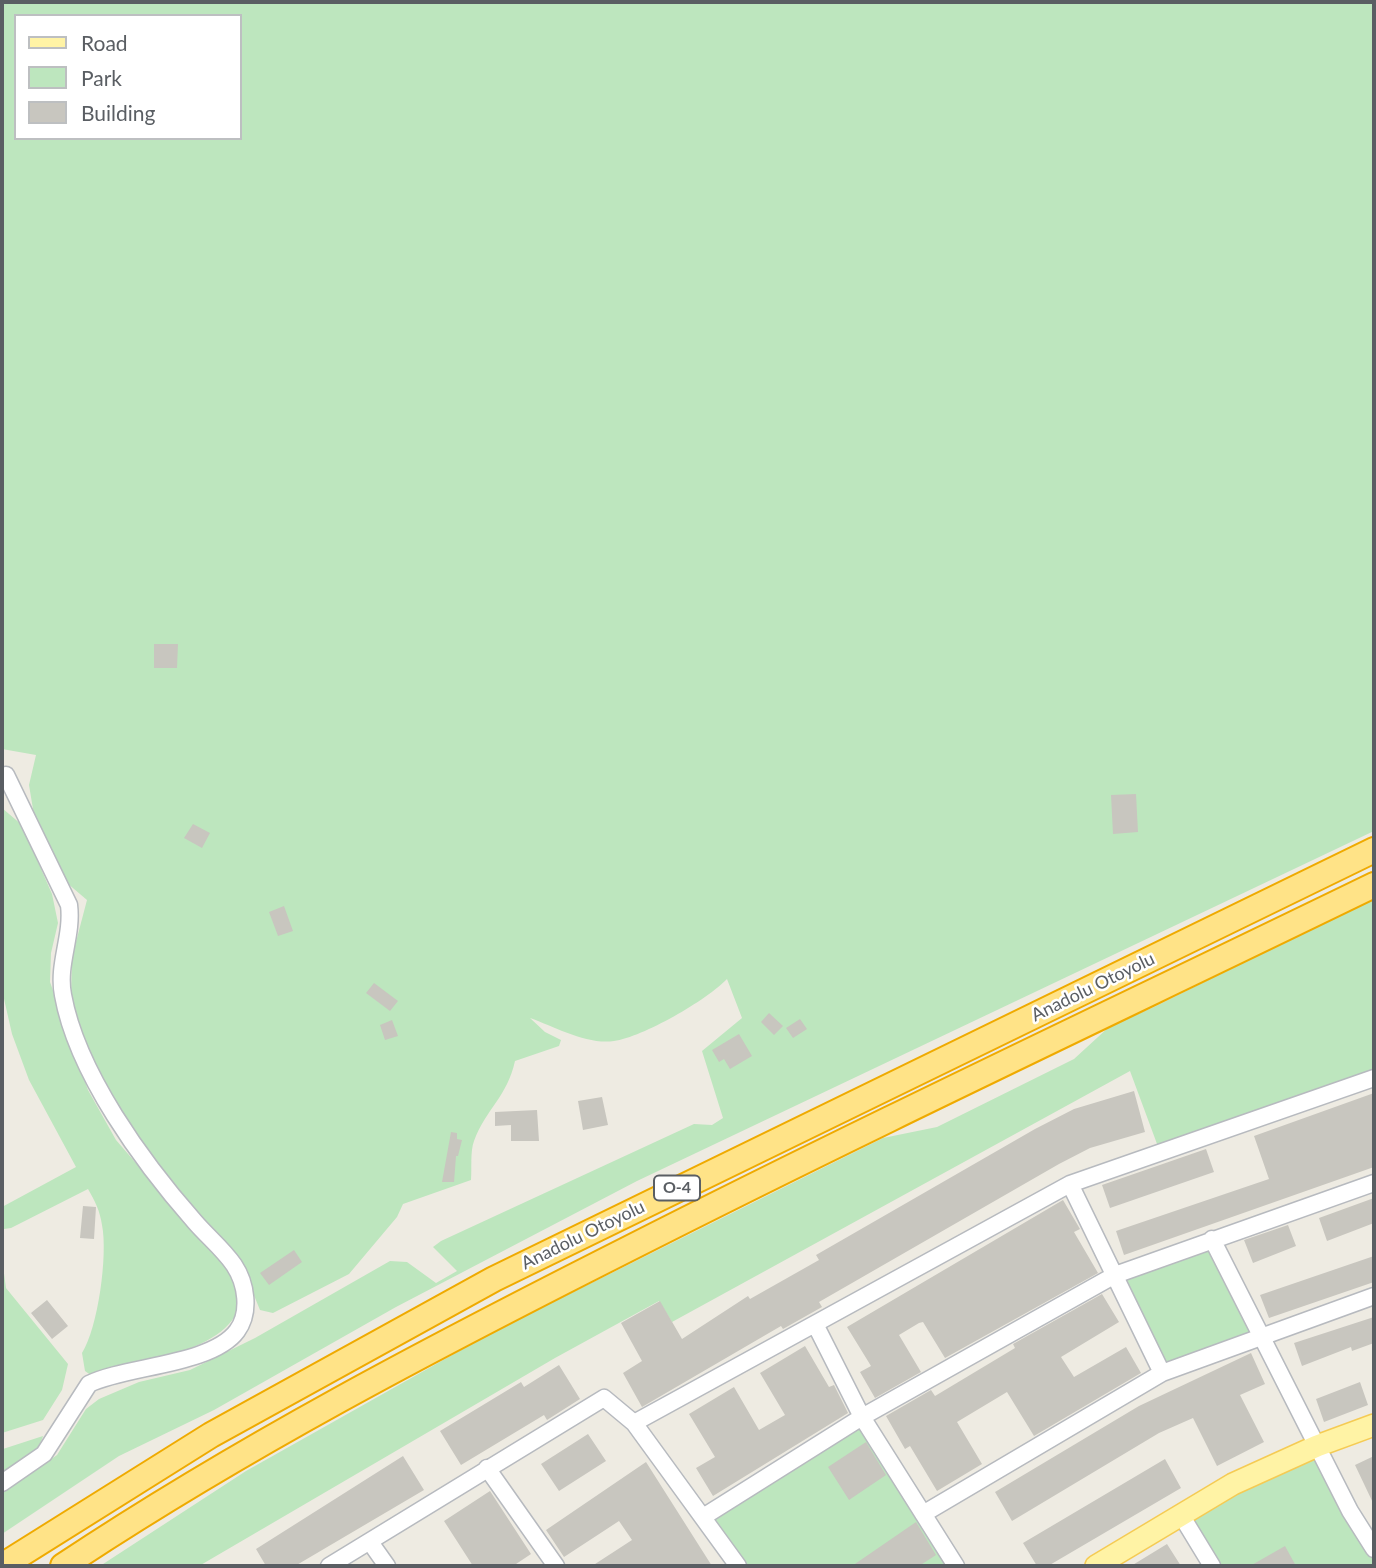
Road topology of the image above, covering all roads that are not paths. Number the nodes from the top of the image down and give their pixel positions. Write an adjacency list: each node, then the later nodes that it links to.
1 (6, 775): 18 (street)
2 (1374, 850): 24 (highway, Anadolu Otoyolu / O-4)
3 (1374, 884): 25 (highway, Anadolu Otoyolu / O-4)
4 (1374, 1078): 6 (street)
5 (1374, 1183): 7 (street)
6 (1070, 1184): 8 (street); 10 (street)
7 (1212, 1239): 8 (street); 11 (street)
8 (1115, 1275): 12 (street); 13 (street)
9 (1374, 1296): 11 (street)
10 (815, 1324): 13 (street); 14 (street)
11 (1259, 1337): 12 (street); 16 (street)
12 (1162, 1373): 19 (street)
13 (862, 1417): 19 (street); 21 (street)
14 (634, 1423): 17 (street); 21 (street)
15 (1374, 1425): 16 (main road)
16 (1317, 1446): 20 (main road); 23 (street)
17 (487, 1468): 22 (street); 28 (street)
18 (2, 1483)
19 (923, 1514): 30 (street)
20 (1181, 1515): 31 (main road); 32 (street)
21 (703, 1517): 29 (street)
22 (370, 1542): 26 (street); 27 (street)
23 (1374, 1549)
24 (2, 1566)
25 (63, 1566)
26 (328, 1566)
27 (387, 1566)
28 (556, 1566)
29 (738, 1566)
30 (956, 1566)
31 (1096, 1566)
32 (1212, 1566)

